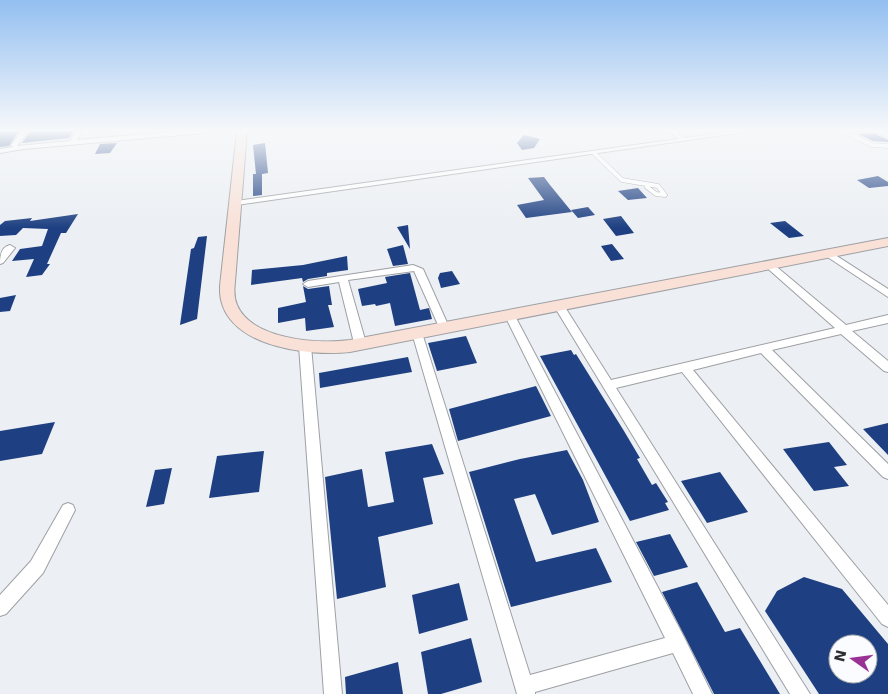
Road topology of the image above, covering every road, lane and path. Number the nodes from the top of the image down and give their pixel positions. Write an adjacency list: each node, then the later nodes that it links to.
1 (239, 163): 5 (street)
2 (520, 163): 5 (street)
3 (605, 163): 4 (lane)
4 (648, 185)
5 (236, 203): 21 (street)
6 (888, 242): 8 (street)
7 (10, 248): 9 (street)
8 (829, 254): 10 (street); 13 (street)
9 (0, 261)
10 (769, 265): 14 (street); 18 (street)
11 (343, 278): 12 (street); 17 (street); 20 (street)
12 (308, 284)
13 (888, 294)
14 (559, 306): 15 (street); 25 (street)
15 (510, 316): 17 (street); 30 (street)
16 (888, 319): 18 (street)
17 (444, 327): 19 (street)
18 (843, 329): 22 (street); 24 (street)
19 (417, 333): 20 (street); 31 (street)
20 (360, 343): 21 (street)
21 (305, 346): 32 (street)
22 (763, 348): 23 (street); 26 (street)
23 (684, 367): 25 (street); 29 (street)
24 (888, 368)
25 (609, 386): 34 (street)
26 (888, 473)
27 (68, 510): 28 (street)
28 (2, 604)
29 (888, 618)
30 (678, 643): 31 (street); 33 (street)
31 (525, 690)
32 (333, 694)
33 (703, 694)
34 (801, 694)

